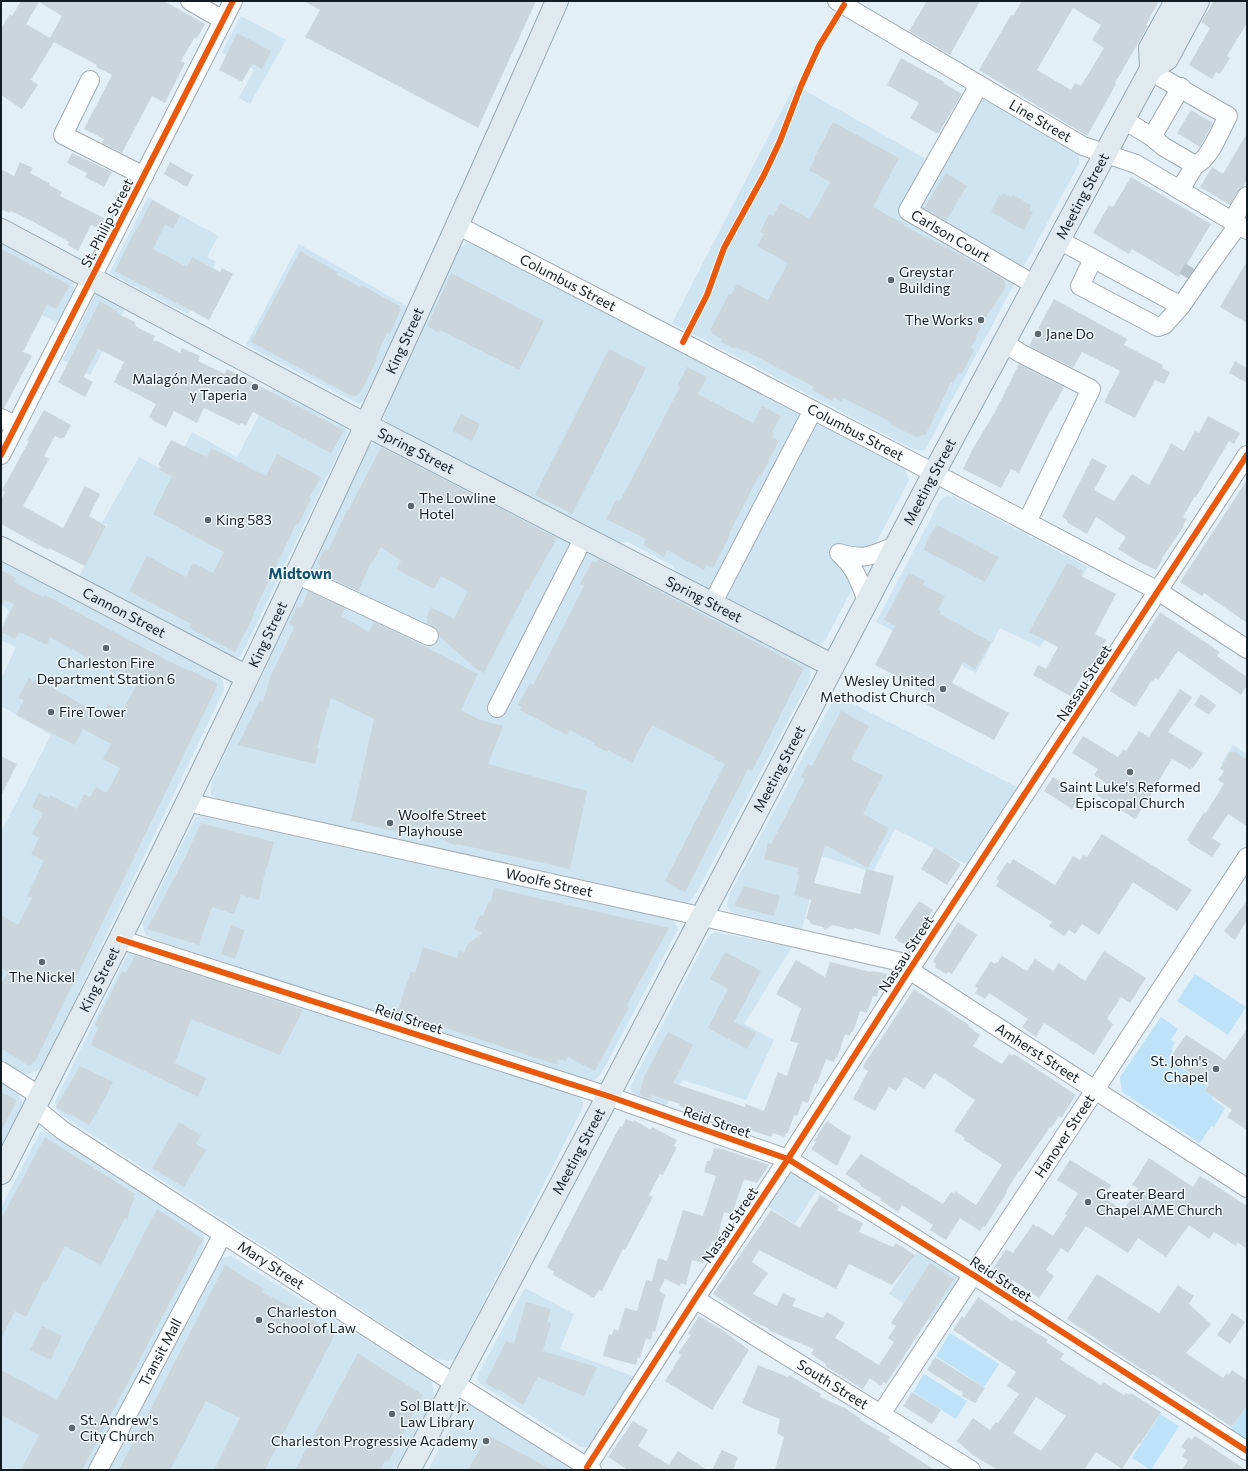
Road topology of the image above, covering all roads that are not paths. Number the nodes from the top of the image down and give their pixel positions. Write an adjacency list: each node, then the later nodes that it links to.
1 (190, 1): 7 (street)
2 (233, 1): 7 (street, St. Philip Street)
3 (557, 1): 20 (main road, King Street)
4 (838, 1): 10 (street, Line Street)
5 (1176, 1): 8 (main road)
6 (1198, 1): 8 (main road, Meeting Street)
7 (223, 20): 17 (street, St. Philip Street)
8 (1151, 70): 11 (street); 12 (main road, Meeting Street)
9 (90, 80): 17 (street)
10 (979, 85): 14 (street, Line Street); 26 (street, Carlson Court)
11 (1185, 90): 13 (street); 15 (street)
12 (1124, 120): 13 (street); 14 (main road, Meeting Street)
13 (1158, 142): 15 (street); 16 (street)
14 (1105, 154): 16 (street, Line Street); 23 (main road, Meeting Street)
15 (1195, 165): 18 (street)
16 (1149, 172): 18 (street, Line Street)
17 (144, 176): 25 (street, St. Philip Street)
18 (1180, 190): 21 (street, Line Street)
19 (1247, 196): 21 (street)
20 (457, 225): 29 (street, Columbus Street); 31 (main road, King Street)
21 (1239, 226): 27 (street)
22 (1, 230): 25 (main road, Spring Street)
23 (1059, 240): 24 (street); 26 (main road, Meeting Street)
24 (1093, 259): 27 (street); 27 (street)
25 (92, 278): 30 (street, St. Philip Street); 31 (main road, Spring Street)
26 (1035, 286): 28 (main road, Meeting Street)
27 (1181, 306)
28 (1004, 343): 34 (main road, Meeting Street); 35 (street)
29 (813, 410): 34 (street, Columbus Street); 42 (street)
30 (8, 422): 32 (street, St. Philip Street)
31 (366, 425): 36 (main road, Spring Street); 39 (main road, King Street)
32 (1, 455)
33 (1245, 464): 40 (street, Nassau Street)
34 (934, 473): 35 (street, Columbus Street); 37 (main road, Meeting Street)
35 (1027, 522): 40 (street, Columbus Street)
36 (584, 537): 42 (main road, Spring Street); 47 (street)
37 (897, 545): 41 (main road, Meeting Street); 41 (street)
38 (1, 548): 46 (main road, Cannon Street)
39 (296, 574): 43 (street); 46 (main road, King Street)
40 (1158, 591): 44 (street, Columbus Street); 52 (street, Nassau Street)
41 (867, 601): 45 (main road, Meeting Street)
42 (712, 604): 45 (main road, Spring Street)
43 (429, 636)
44 (1247, 649)
45 (833, 666): 50 (main road, Meeting Street)
46 (247, 677): 48 (main road, King Street)
47 (497, 708)
48 (186, 802): 50 (street, Woolfe Street); 51 (main road, King Street)
49 (1247, 857): 54 (street, Hanover Street)
50 (702, 916): 52 (street, Woolfe Street); 55 (main road, Meeting Street)
51 (119, 939): 55 (street, Reid Street); 56 (main road, King Street)
52 (910, 969): 54 (street, Amherst Street); 57 (street, Nassau Street)
53 (1, 1071): 56 (street, Mary Street)
54 (1095, 1090): 59 (street, Amherst Street); 61 (street, Hanover Street)
55 (608, 1096): 57 (street, Reid Street); 63 (main road, Meeting Street)
56 (37, 1101): 58 (main road, King Street); 60 (street, Mary Street)
57 (788, 1159): 61 (street, Reid Street); 62 (street, Nassau Street)
58 (1, 1173)
59 (1247, 1188)
60 (223, 1234): 63 (street, Mary Street); 67 (street, Transit Mall)
61 (972, 1274): 64 (street, Hanover Street); 65 (street, Reid Street)
62 (695, 1299): 64 (street, South Street); 66 (street, Nassau Street)
63 (455, 1383): 66 (street, Mary Street); 68 (main road, Meeting Street)
64 (881, 1414): 69 (street, South Street)
65 (1247, 1451)
66 (590, 1468)
67 (98, 1470)
68 (410, 1470)
69 (971, 1470)

